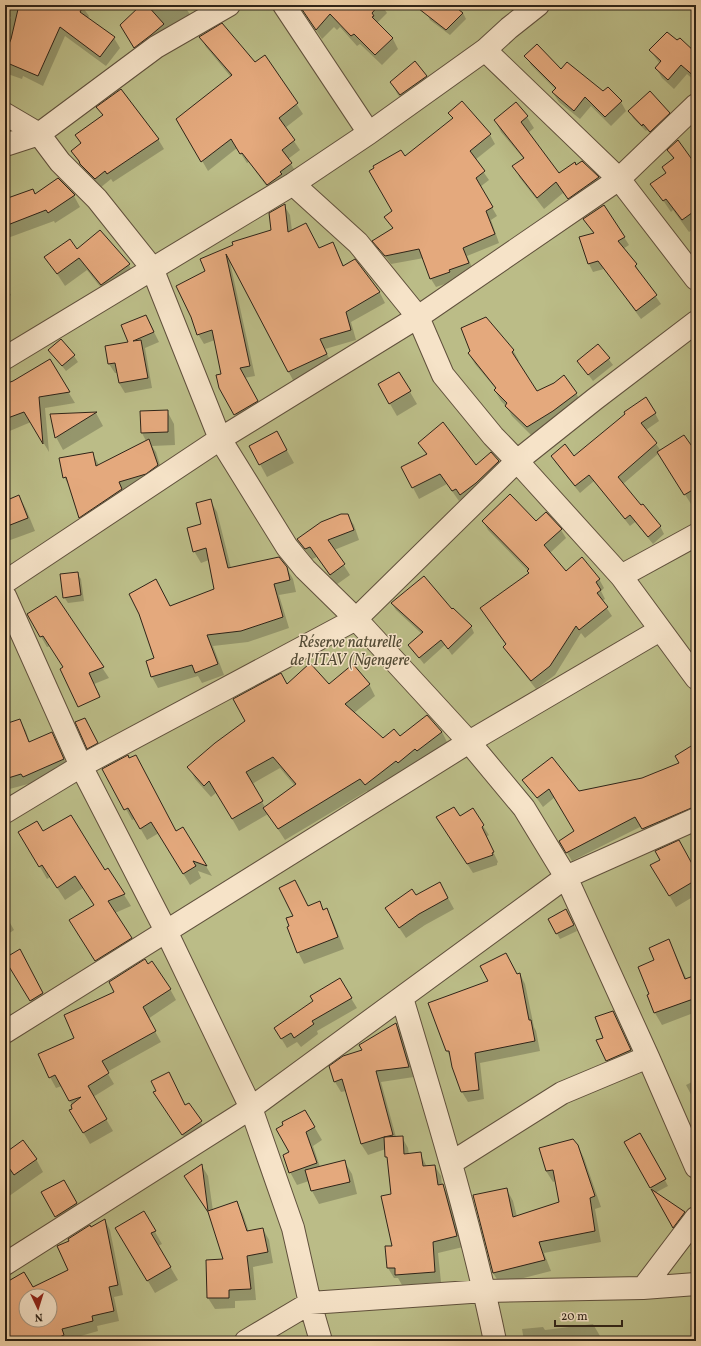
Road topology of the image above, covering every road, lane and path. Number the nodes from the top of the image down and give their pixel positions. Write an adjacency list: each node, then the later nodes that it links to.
1 (229, 5): 8 (street)
2 (284, 5): 7 (street)
3 (538, 5): 4 (street)
4 (485, 50): 7 (street); 10 (street)
5 (696, 105): 10 (street)
6 (5, 114): 8 (street)
7 (369, 133): 11 (street)
8 (39, 134): 9 (street); 12 (street)
9 (5, 145)
10 (619, 179): 13 (street); 14 (street)
11 (293, 184): 12 (street); 14 (street)
12 (152, 268): 16 (street); 17 (street)
13 (696, 279)
14 (418, 317): 17 (street); 18 (street)
15 (696, 322): 18 (street)
16 (5, 358)
17 (220, 439): 21 (street); 23 (street)
18 (517, 461): 20 (street); 23 (street)
19 (696, 535): 20 (street)
20 (621, 576): 24 (street)
21 (5, 582)
22 (5, 596): 27 (street)
23 (356, 619): 26 (street); 27 (street)
24 (660, 630): 25 (street); 26 (street)
25 (696, 678)
26 (469, 742): 30 (street); 31 (street)
27 (81, 766): 28 (street); 31 (street)
28 (5, 812)
29 (696, 819): 30 (street)
30 (566, 876): 32 (street); 34 (street)
31 (166, 931): 33 (street); 35 (street)
32 (402, 998): 35 (street); 36 (street)
33 (5, 1032)
34 (648, 1057): 36 (street); 37 (street)
35 (251, 1108): 39 (street); 43 (street)
36 (451, 1163): 42 (street)
37 (696, 1167)
38 (696, 1218): 41 (street)
39 (5, 1264)
40 (696, 1284): 41 (street)
41 (642, 1288): 42 (street)
42 (485, 1291): 43 (street); 46 (street)
43 (310, 1303): 44 (street); 45 (street)
44 (246, 1341)
45 (321, 1341)
46 (495, 1341)

